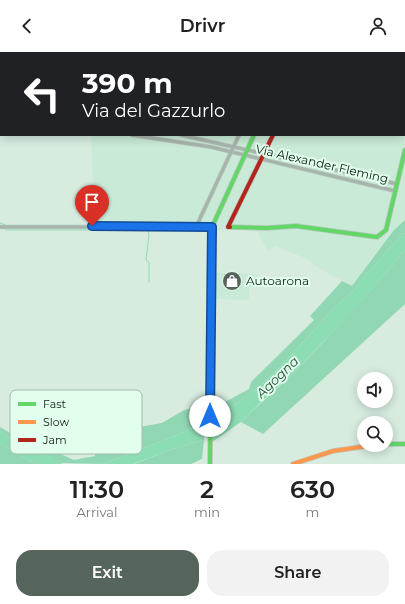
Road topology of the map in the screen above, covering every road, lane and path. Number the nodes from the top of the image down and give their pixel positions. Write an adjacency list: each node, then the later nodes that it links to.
1 (140, 136): 9 (street, Via Alexander Fleming)
2 (185, 136): 6 (street, Via Alexander Fleming)
3 (238, 136): 6 (street)
4 (254, 136): 7 (main road)
5 (273, 136): 10 (main road)
6 (233, 147): 7 (street, Via Alexander Fleming); 9 (street)
7 (247, 150): 10 (street, Via Alexander Fleming); 11 (main road)
8 (405, 150): 13 (main road)
9 (231, 152): 11 (street, Via Alexander Fleming); 16 (street)
10 (264, 154): 12 (main road); 13 (street, Via Alexander Fleming)
11 (244, 155): 12 (street, Via Alexander Fleming); 17 (main road)
12 (261, 159): 14 (street, Via Alexander Fleming); 14 (main road)
13 (397, 184): 14 (main road)
14 (395, 190)
15 (0, 227): 16 (street)
16 (196, 227): 17 (street)
17 (212, 227): 21 (main road)
18 (393, 444): 19 (main road)
19 (405, 444)
20 (357, 447): 22 (main road)
21 (210, 464)
22 (293, 464)

